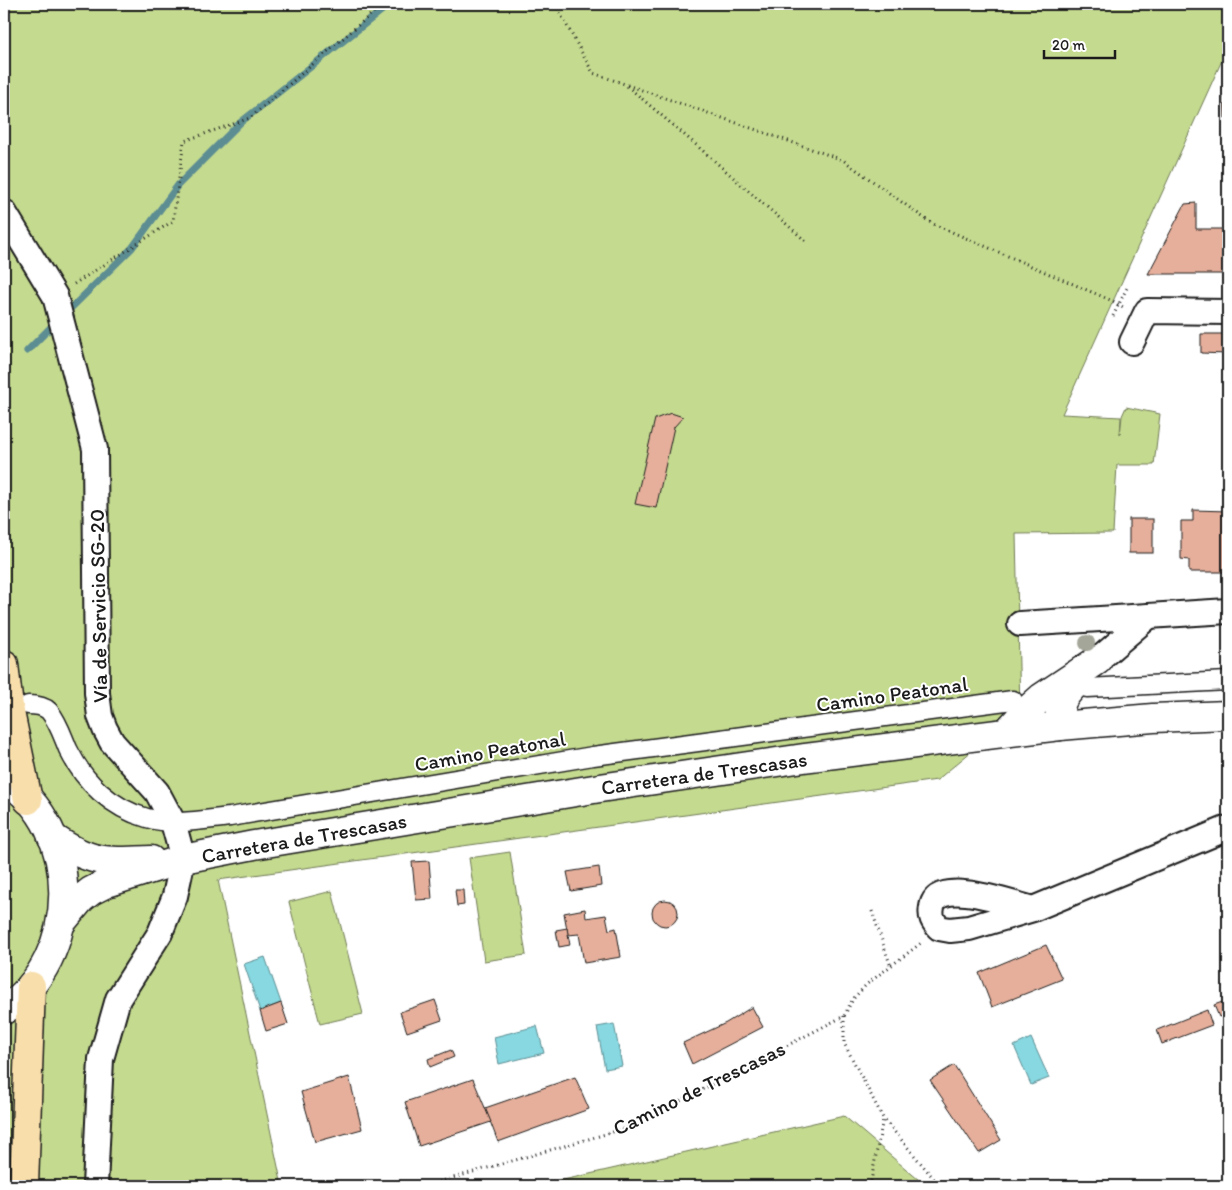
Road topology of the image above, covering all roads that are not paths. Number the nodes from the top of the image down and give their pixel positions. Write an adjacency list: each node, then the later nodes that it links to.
1 (4, 212): 18 (street, Vía de Servicio SG-20)
2 (1228, 312): 3 (street)
3 (1132, 342)
4 (1228, 611): 5 (street)
5 (1149, 616): 6 (street); 7 (street)
6 (1020, 624)
7 (1098, 660): 14 (street); 15 (street)
8 (4, 664): 17 (highway)
9 (1228, 681): 10 (street)
10 (1087, 688)
11 (1014, 700): 18 (street, Camino Peatonal)
12 (28, 705): 18 (street, Camino Peatonal)
13 (1228, 715): 14 (street, Carretera de Trescasas)
14 (1060, 726): 15 (street, Carretera de Trescasas)
15 (1007, 732): 21 (street, Carretera de Trescasas)
16 (4, 779): 17 (street)
17 (28, 800): 20 (street)
18 (173, 822): 21 (street, Vía de Servicio SG-20)
19 (1228, 828): 22 (street)
20 (52, 837): 21 (street, Carretera de Trescasas); 23 (street)
21 (183, 859): 23 (street, Carretera de Trescasas); 27 (street, Vía de Servicio SG-20)
22 (1032, 909): 22 (street)
23 (61, 923): 24 (street)
24 (31, 986): 25 (street); 26 (highway)
25 (4, 1010)
26 (24, 1186)
27 (95, 1186)

